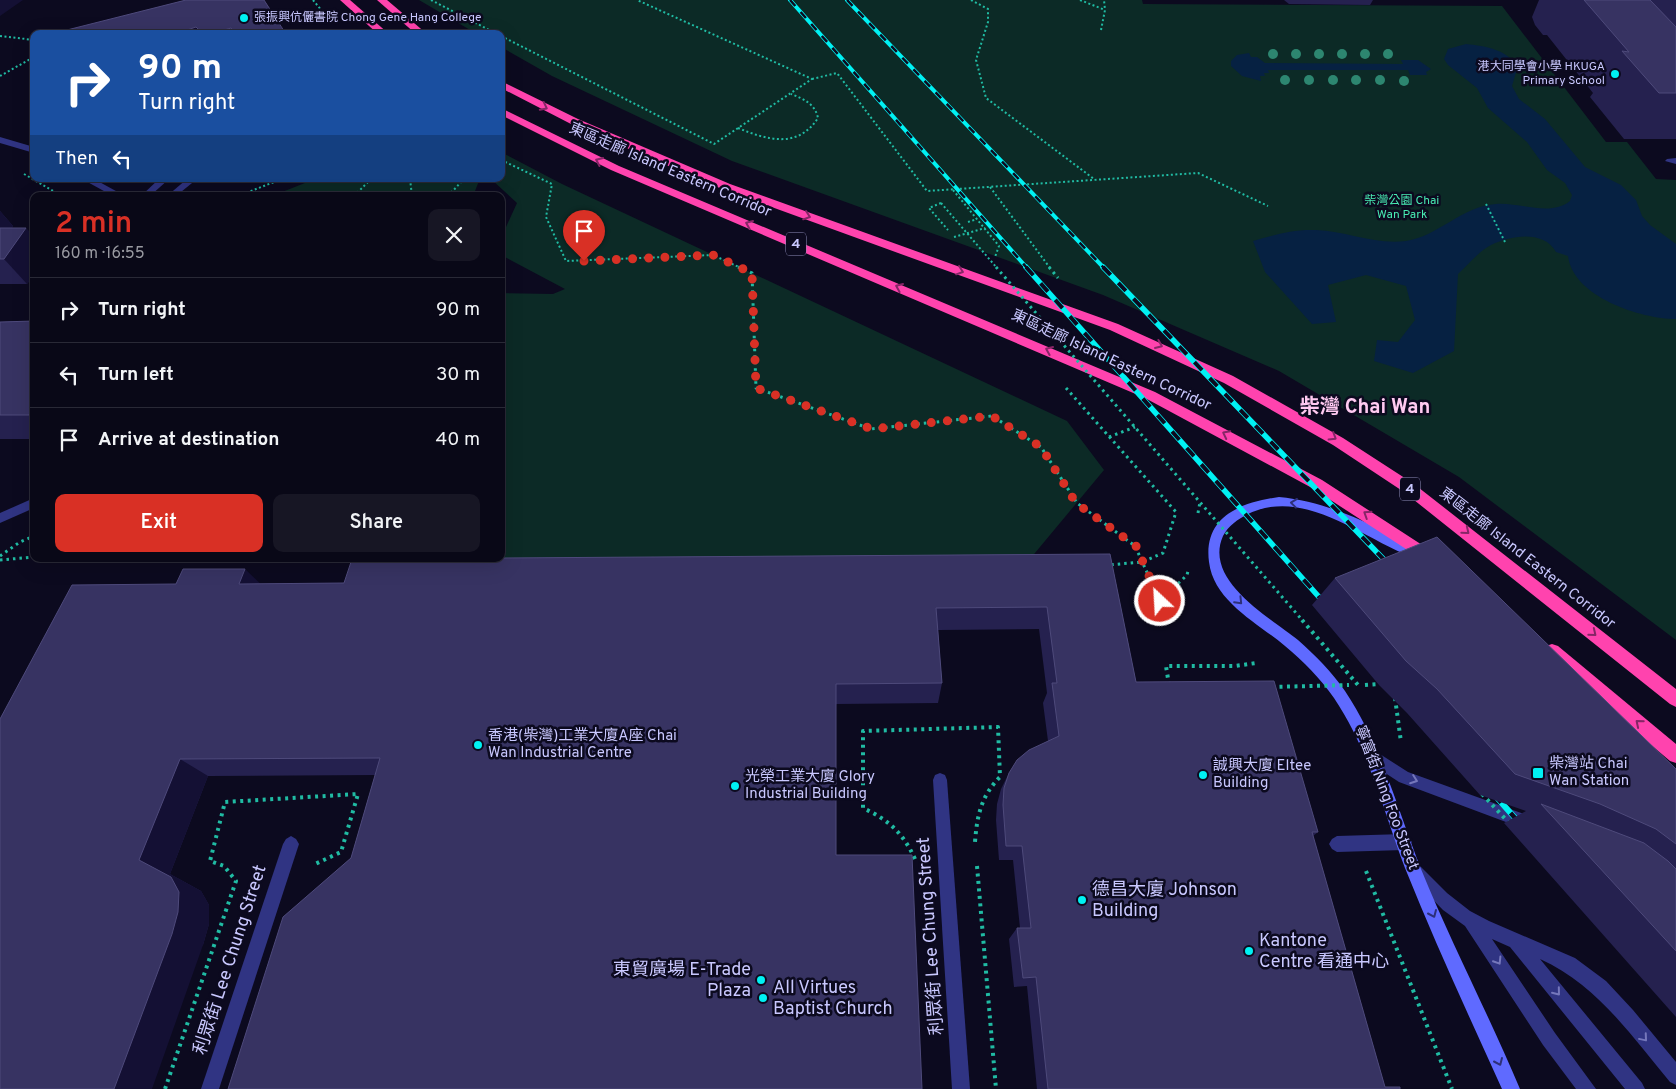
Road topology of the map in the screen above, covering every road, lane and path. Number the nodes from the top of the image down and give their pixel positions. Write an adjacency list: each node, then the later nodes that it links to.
1 (313, 0): 10 (path)
2 (345, 0): 11 (highway)
3 (382, 0): 12 (highway)
4 (431, 0): 13 (path)
5 (637, 0): 20 (path)
6 (971, 0): 30 (path)
7 (1080, 0): 9 (path)
8 (1104, 0): 9 (path)
9 (1105, 10): 14 (path)
10 (324, 14)
11 (379, 30)
12 (417, 30)
13 (489, 30)
14 (1101, 30)
15 (0, 36): 17 (path)
16 (505, 38): 24 (path)
17 (30, 40)
18 (30, 59): 19 (path)
19 (0, 76)
20 (812, 79): 22 (path); 39 (path)
21 (505, 86): 77 (highway, 東區走廊 Island Eastern Corridor / 4, one-way to 77)
22 (790, 93): 24 (path); 24 (path)
23 (505, 114): 67 (highway, 東區走廊 Island Eastern Corridor / 4, one-way to 23)
24 (738, 128)
25 (0, 140): 26 (street)
26 (30, 149)
27 (505, 162): 65 (path)
28 (19, 170): 29 (path)
29 (30, 177)
30 (1094, 179): 38 (path); 48 (path)
31 (39, 182): 40 (path)
32 (93, 182): 41 (street)
33 (161, 182): 42 (street)
34 (188, 182): 43 (street)
35 (274, 182): 44 (path)
36 (368, 182): 45 (path)
37 (461, 182): 46 (path)
38 (990, 187): 39 (path); 56 (path)
39 (953, 190): 49 (path)
40 (55, 192)
41 (112, 192)
42 (149, 192)
43 (176, 192)
44 (248, 192)
45 (358, 192)
46 (452, 192)
47 (1486, 204): 54 (path)
48 (1268, 206)
49 (977, 219): 50 (path); 51 (path)
50 (968, 222)
51 (985, 228): 53 (path); 55 (path)
52 (948, 230): 53 (path, bridge)
53 (967, 232): 58 (path, bridge)
54 (1506, 244)
55 (992, 266)
56 (1060, 280)
57 (1062, 384): 59 (path)
58 (1135, 427): 59 (path); 73 (path, bridge)
59 (1110, 437): 65 (path)
60 (30, 505): 61 (street)
61 (0, 518)
62 (30, 538): 64 (path)
63 (30, 557): 64 (path)
64 (0, 558)
65 (1142, 562): 66 (path); 68 (path)
66 (1106, 565)
67 (1442, 566): 79 (street, 寧富街 Ning Foo Street, one-way to 79)
68 (1187, 575)
69 (1542, 642): 78 (highway, one-way to 69)
70 (1256, 663): 76 (path)
71 (1383, 680): 74 (path)
72 (1349, 685): 75 (path, bridge)
73 (1358, 685)
74 (1379, 685)
75 (1266, 687)
76 (1175, 688)
77 (1676, 699)
78 (1676, 755)
79 (1372, 756): 83 (street, one-way to 83); 84 (street, 寧富街 Ning Foo Street)
80 (940, 780): 93 (street, 利眾街 Lee Chung Street)
81 (1479, 791): 82 (path, bridge)
82 (1512, 826)
83 (1541, 826)
84 (1404, 842): 86 (street); 87 (street, 寧富街 Ning Foo Street)
85 (291, 844): 92 (street, 利眾街 Lee Chung Street)
86 (1337, 844)
87 (1413, 869): 89 (street); 95 (street, 寧富街 Ning Foo Street, one-way to 95)
88 (1366, 872): 94 (path)
89 (1471, 921): 90 (street); 96 (street, one-way to 96)
90 (1516, 941): 91 (street, one-way to 91); 97 (street, one-way to 97)
91 (1676, 1076)
92 (210, 1089)
93 (961, 1089)
94 (1452, 1089)
95 (1511, 1089)
96 (1587, 1089)
97 (1636, 1089)

